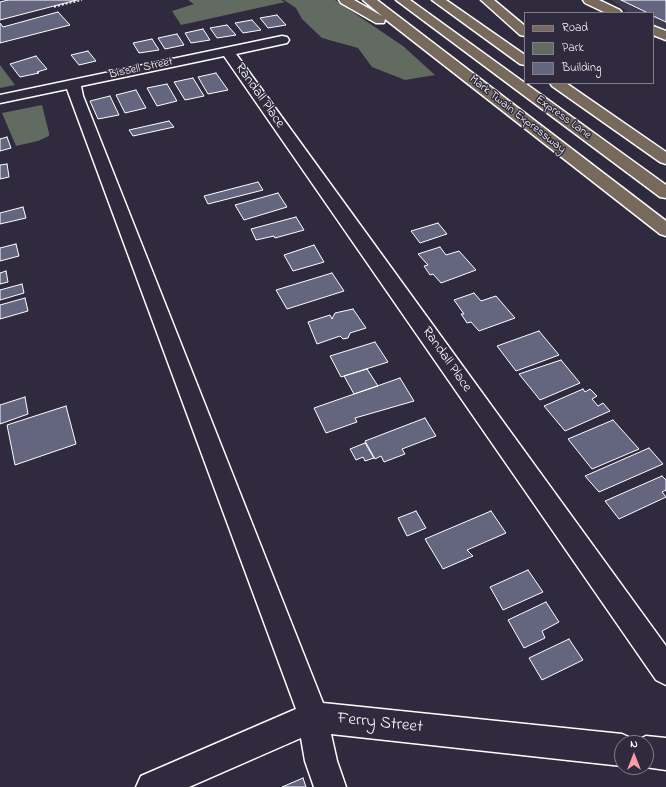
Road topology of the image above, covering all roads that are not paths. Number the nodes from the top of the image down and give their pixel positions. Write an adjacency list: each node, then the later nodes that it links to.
1 (345, 0): 12 (main road)
2 (369, 0): 12 (main road, Mark Twain Expressway)
3 (402, 0): 21 (main road, Express Lane)
4 (438, 0): 14 (main road)
5 (487, 0): 9 (main road)
6 (589, 0): 7 (main road)
7 (614, 12)
8 (654, 30): 10 (main road)
9 (524, 31)
10 (666, 36)
11 (282, 40): 13 (street, Bissell Street)
12 (432, 49): 22 (main road, Mark Twain Expressway)
13 (227, 51): 15 (street, Bissell Street); 23 (street, Randall Place)
14 (524, 60)
15 (73, 83): 18 (street, Bissell Street); 24 (street)
16 (558, 84): 19 (main road)
17 (597, 93): 19 (main road)
18 (0, 99)
19 (632, 135): 20 (main road)
20 (666, 159)
21 (666, 193)
22 (666, 230)
23 (666, 670)
24 (313, 717): 25 (street, Ferry Street); 28 (street, Ferry Street); 29 (street)
25 (614, 749)
26 (654, 753): 27 (street)
27 (666, 754)
28 (152, 787)
29 (330, 787)

